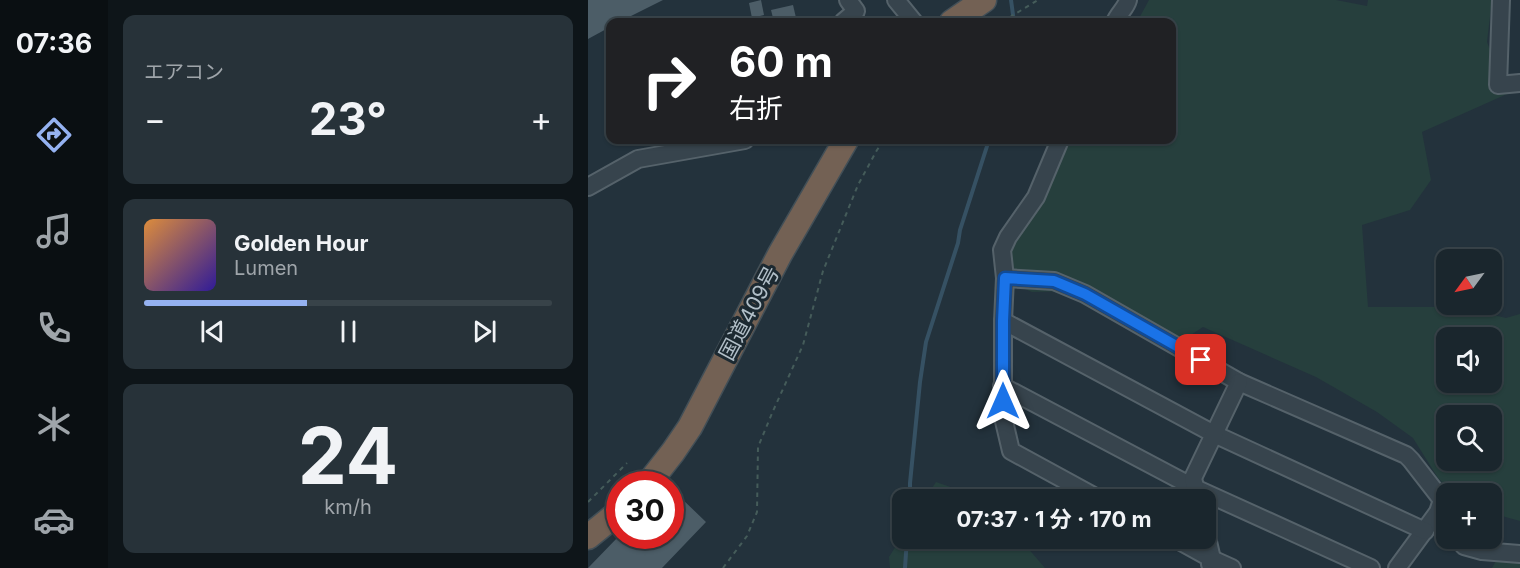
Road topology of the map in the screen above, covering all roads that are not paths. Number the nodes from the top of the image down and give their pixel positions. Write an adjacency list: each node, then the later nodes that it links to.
1 (848, 0): 6 (street)
2 (896, 0): 7 (street)
3 (984, 0): 8 (highway)
4 (1128, 0): 9 (street)
5 (1501, 0): 10 (street)
6 (848, 18)
7 (911, 18)
8 (958, 18)
9 (1116, 18)
10 (1520, 83)
11 (722, 144): 14 (street)
12 (844, 144): 20 (highway, 国道409号)
13 (1058, 144): 15 (street)
14 (588, 187)
15 (1005, 278): 16 (street); 17 (street)
16 (1003, 321): 18 (street); 19 (street)
17 (1239, 382): 19 (street); 24 (street)
18 (1002, 386): 21 (street); 22 (street)
19 (1214, 434): 23 (street); 28 (street)
20 (658, 471)
21 (1081, 489)
22 (1187, 489)
23 (1195, 489)
24 (1436, 492)
25 (1216, 502): 36 (street)
26 (606, 523): 29 (highway)
27 (1436, 523): 28 (street)
28 (1425, 531): 37 (street)
29 (588, 537)
30 (1190, 549): 34 (street)
31 (1209, 549): 34 (street)
32 (1475, 549): 33 (street)
33 (1520, 554)
34 (1211, 564): 35 (street)
35 (1232, 568)
36 (1371, 568)
37 (1396, 568)

